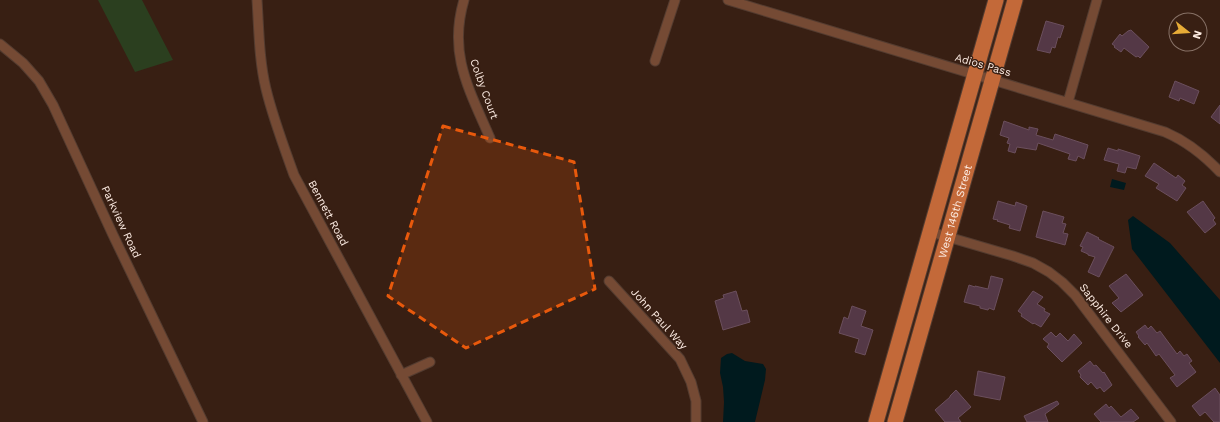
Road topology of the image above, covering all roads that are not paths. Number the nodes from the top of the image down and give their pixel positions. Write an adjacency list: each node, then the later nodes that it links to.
1 (257, 0): 19 (street, Bennett Road)
2 (464, 0): 13 (street, Colby Court)
3 (675, 0): 9 (street)
4 (728, 0): 10 (street, Adios Pass)
5 (996, 0): 10 (main road, West 146th Street)
6 (1015, 0): 11 (main road, West 146th Street)
7 (1097, 0): 12 (street)
8 (0, 44): 20 (street, Parkview Road)
9 (656, 61)
10 (975, 76): 11 (street, Adios Pass); 15 (main road, West 146th Street)
11 (992, 80): 12 (street, Adios Pass); 16 (main road, West 146th Street)
12 (1068, 102): 14 (street, Adios Pass)
13 (490, 138)
14 (1220, 172)
15 (931, 232): 16 (street, Sapphire Drive); 23 (main road, West 146th Street)
16 (948, 236): 24 (main road, West 146th Street); 25 (street, Sapphire Drive)
17 (608, 281): 22 (street, John Paul Way)
18 (430, 362): 19 (street)
19 (401, 375): 21 (street, Bennett Road)
20 (203, 422)
21 (427, 422)
22 (696, 422)
23 (876, 422)
24 (895, 422)
25 (1171, 422)

